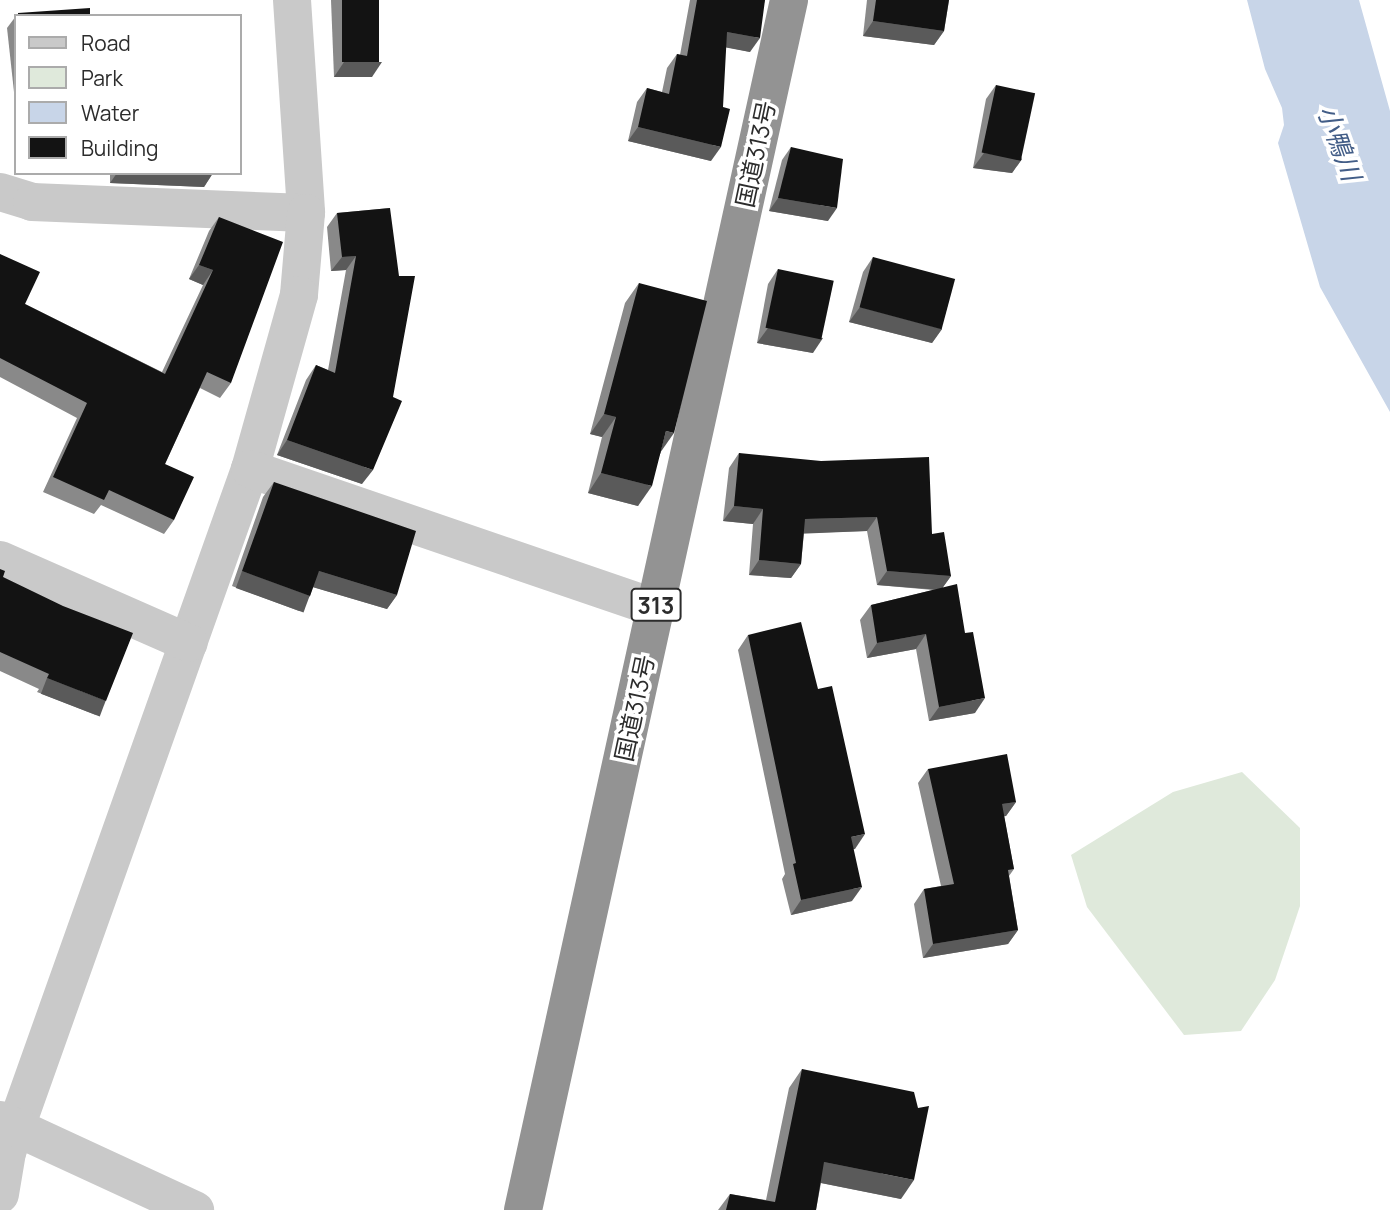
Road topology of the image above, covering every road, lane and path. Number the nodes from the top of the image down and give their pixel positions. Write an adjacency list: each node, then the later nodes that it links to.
1 (292, 0): 4 (street)
2 (789, 0): 7 (highway, 国道313号 / 313)
3 (0, 192): 4 (street)
4 (306, 213): 5 (street)
5 (250, 469): 7 (street); 8 (street)
6 (0, 560): 8 (street)
7 (655, 608): 12 (highway, 国道313号 / 313)
8 (189, 643): 9 (street)
9 (9, 1124): 10 (street); 11 (street)
10 (0, 1194)
11 (195, 1210)
12 (523, 1210)

